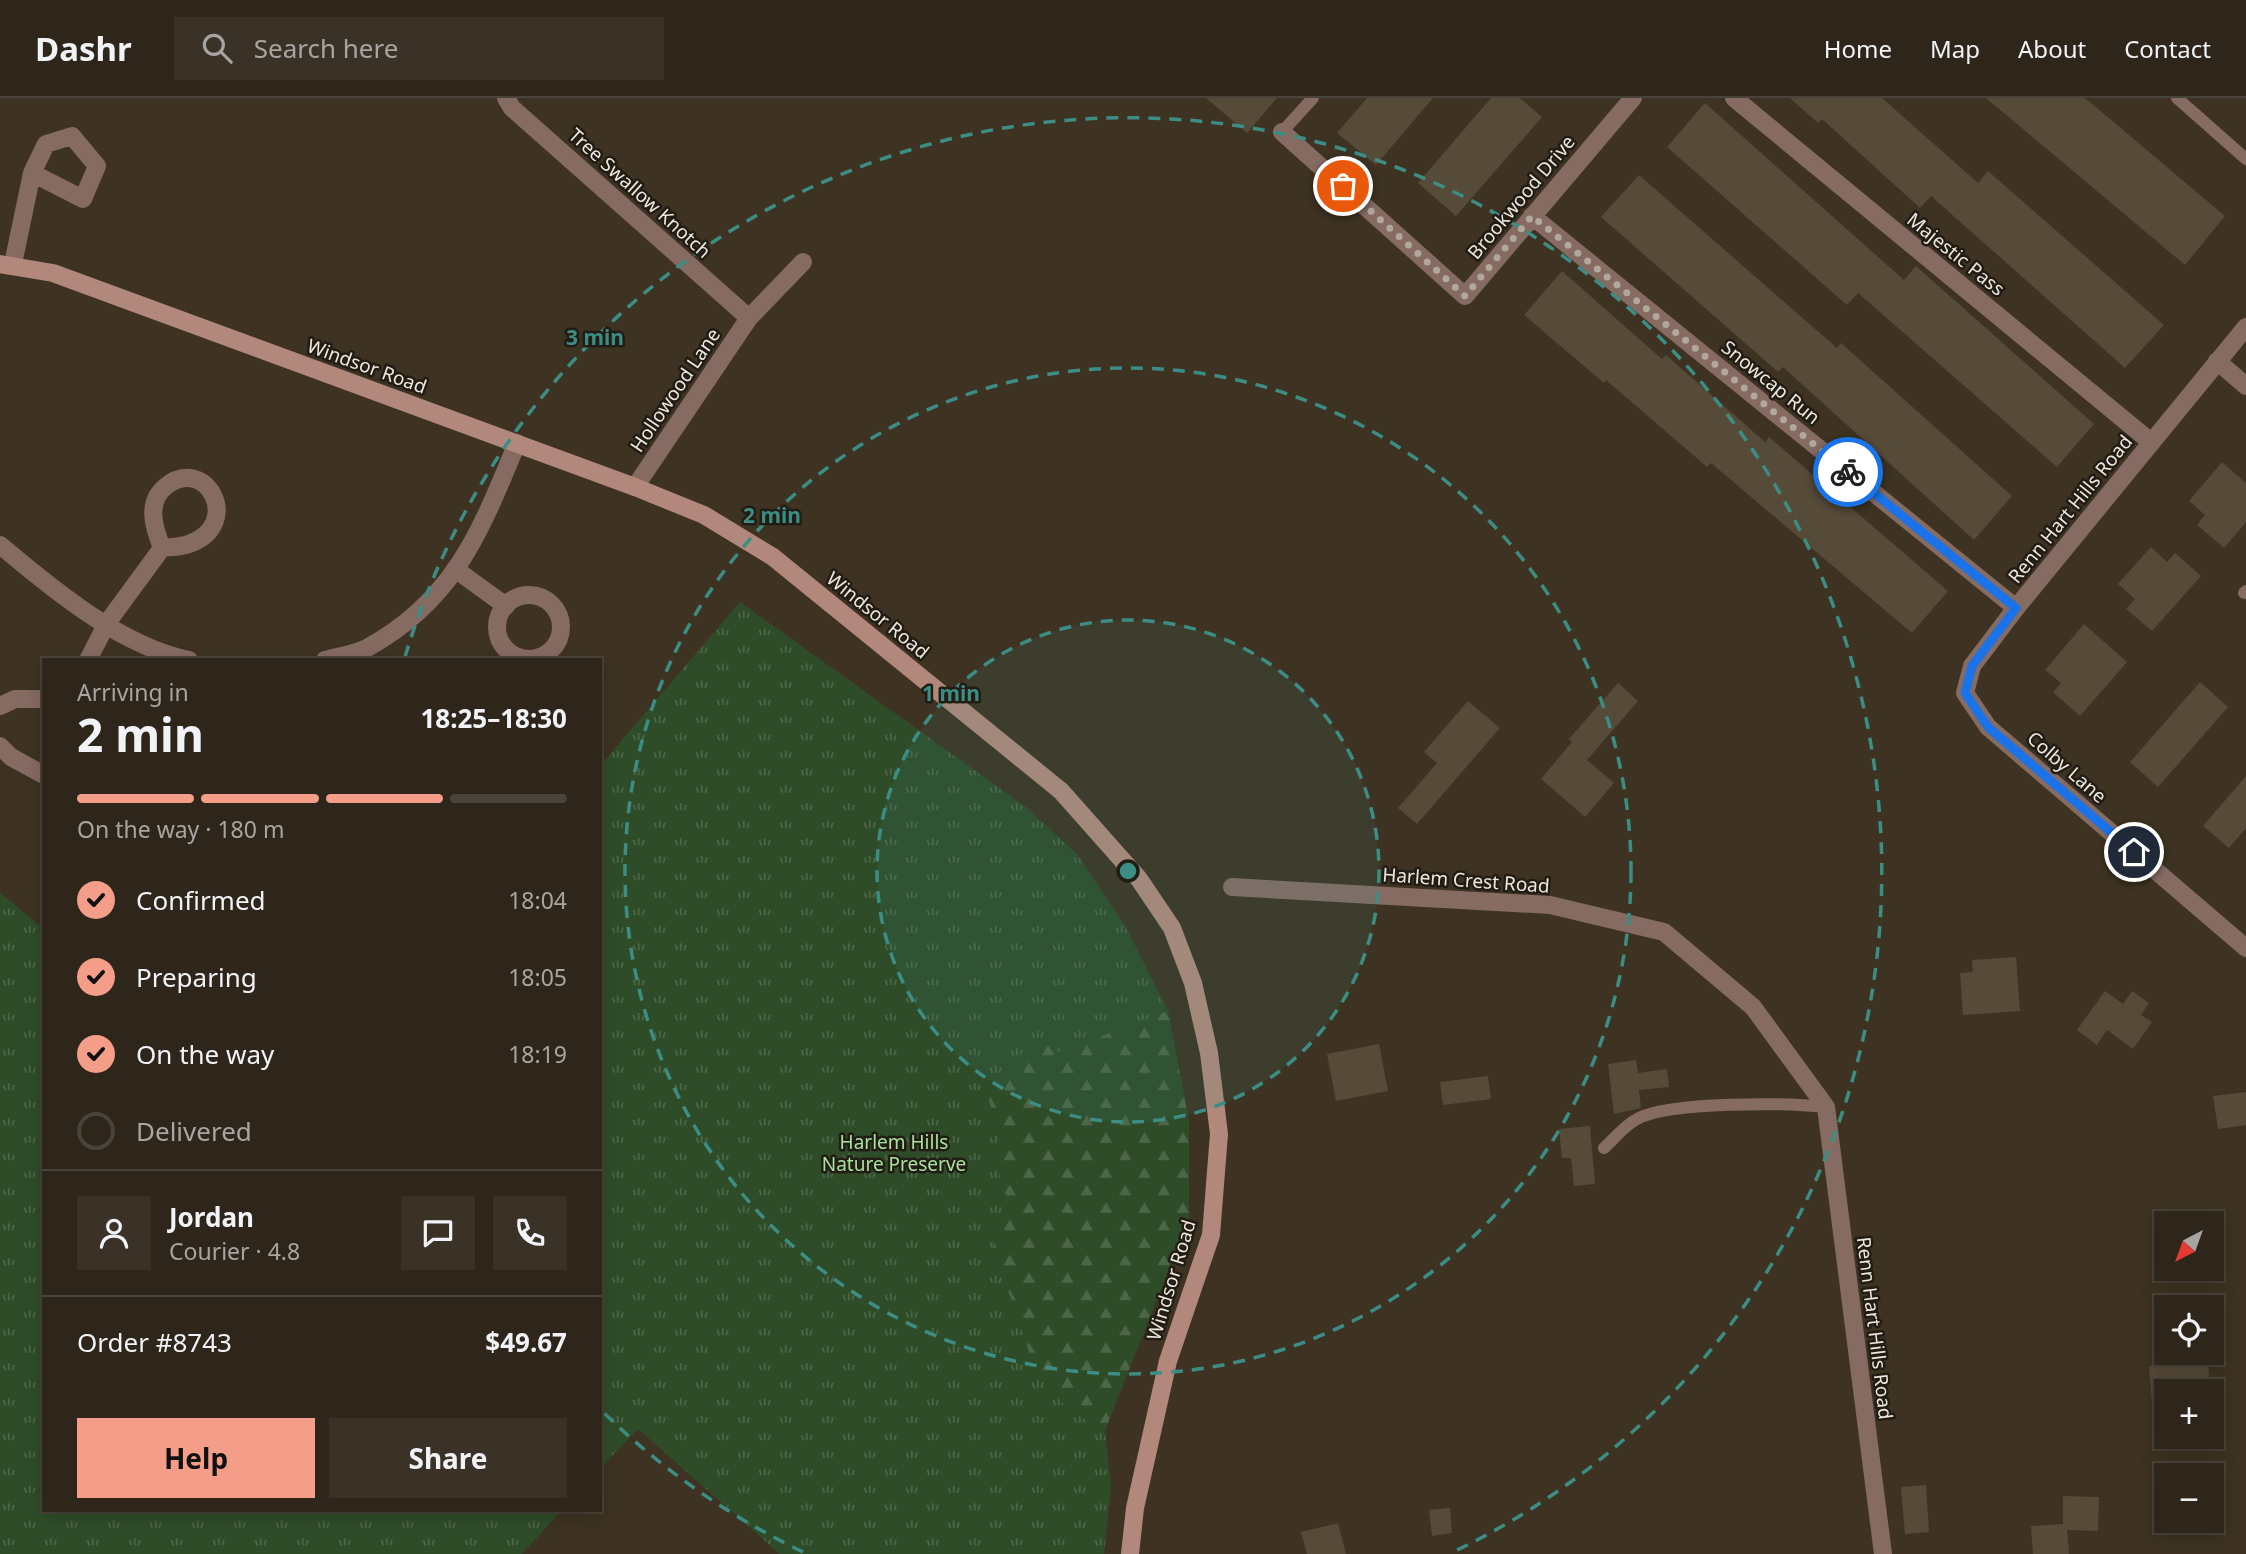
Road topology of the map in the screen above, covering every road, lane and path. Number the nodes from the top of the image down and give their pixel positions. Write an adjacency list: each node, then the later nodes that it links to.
1 (506, 98): 12 (street, Tree Swallow Knotch)
2 (1312, 98): 6 (lane)
3 (1633, 98): 9 (street, Brookwood Drive)
4 (1734, 98): 16 (street, Majestic Pass)
5 (2177, 98): 7 (lane)
6 (1282, 132): 9 (street, Brookwood Drive)
7 (2246, 159)
8 (32, 173): 11 (street)
9 (1532, 216): 23 (street, Snowcap Run)
10 (803, 262): 12 (street, Hollowood Lane)
11 (6, 264): 17 (street, Windsor Road)
12 (749, 318): 18 (street, Hollowood Lane)
13 (2246, 327): 14 (street, Renn Hart Hills Road)
14 (2217, 361): 15 (street); 16 (street, Renn Hart Hills Road)
15 (2246, 386)
16 (2151, 442): 23 (street, Renn Hart Hills Road)
17 (517, 443): 18 (street, Windsor Road); 21 (street)
18 (635, 487): 37 (street, Windsor Road)
19 (0, 545): 24 (street)
20 (162, 548): 24 (street)
21 (455, 569): 22 (street); 27 (street)
22 (506, 606)
23 (2016, 608): 30 (street, Renn Hart Hills Road)
24 (107, 623): 25 (street); 26 (street)
25 (89, 658)
26 (178, 658)
27 (333, 658)
28 (42, 699): 29 (street)
29 (0, 706)
30 (1988, 727): 34 (street, Colby Lane)
31 (0, 746): 32 (street)
32 (42, 774)
33 (1232, 887): 35 (street, Harlem Crest Road)
34 (2246, 948)
35 (1826, 1107): 36 (lane); 38 (street, Renn Hart Hills Road)
36 (1604, 1148)
37 (1130, 1554)
38 (1883, 1554)

